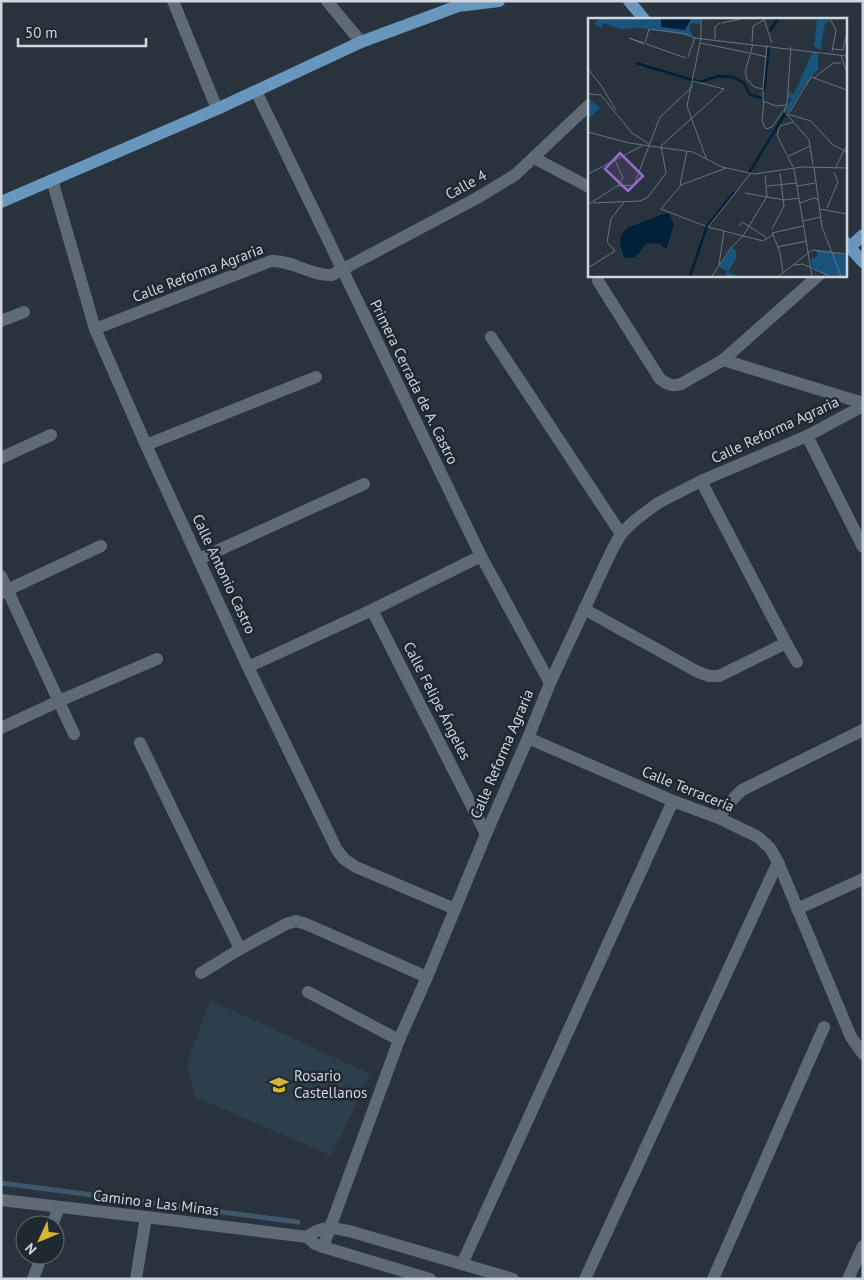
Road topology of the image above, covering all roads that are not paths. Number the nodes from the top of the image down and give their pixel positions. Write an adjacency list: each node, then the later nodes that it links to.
1 (172, 1): 10 (street)
2 (327, 1): 7 (street)
3 (499, 1): 5 (main road)
4 (629, 1): 6 (main road)
5 (456, 4): 7 (main road)
6 (643, 18)
7 (361, 42): 8 (main road)
8 (256, 91): 10 (main road); 18 (street, Primera Cerrada de A. Castro)
9 (588, 106): 11 (street, Calle 4)
10 (217, 109): 12 (main road)
11 (534, 158): 13 (street); 18 (street, Calle 4)
12 (52, 180): 14 (main road); 23 (street, Calle Antonio Castro)
13 (588, 186)
14 (1, 202)
15 (863, 235): 16 (main road)
16 (847, 247): 17 (main road)
17 (863, 262)
18 (342, 269): 23 (street, Calle Reforma Agraria); 37 (street, Primera Cerrada de A. Castro)
19 (818, 276): 25 (street)
20 (598, 281): 25 (street)
21 (24, 312): 22 (street)
22 (1, 321)
23 (95, 329): 30 (street, Calle Antonio Castro)
24 (491, 338): 34 (street)
25 (723, 360): 27 (street, Calle Reforma Agraria)
26 (316, 377): 30 (street)
27 (863, 404): 29 (street, Calle Reforma Agraria)
28 (51, 435): 31 (street)
29 (807, 436): 32 (street, Calle Reforma Agraria); 36 (street)
30 (146, 445): 38 (street, Calle Antonio Castro)
31 (1, 458)
32 (701, 481): 34 (street, Calle Reforma Agraria); 43 (street)
33 (364, 484): 38 (street)
34 (622, 534): 41 (street, Calle Reforma Agraria)
35 (101, 546): 40 (street)
36 (863, 547)
37 (481, 556): 42 (street); 47 (street, Primera Cerrada de A. Castro)
38 (199, 559): 46 (street, Calle Antonio Castro)
39 (1, 576): 40 (street)
40 (4, 591): 48 (street)
41 (584, 609): 43 (street); 47 (street, Calle Reforma Agraria)
42 (372, 610): 46 (street); 56 (street, Calle Felipe Ángeles)
43 (786, 643): 45 (street)
44 (157, 658): 48 (street)
45 (797, 662)
46 (248, 667): 59 (street, Calle Antonio Castro)
47 (550, 683): 52 (street, Calle Reforma Agraria)
48 (59, 701): 49 (street); 51 (street)
49 (1, 728)
50 (863, 730): 55 (street)
51 (74, 734)
52 (528, 738): 54 (street, Calle Terracería); 56 (street, Calle Reforma Agraria)
53 (140, 743): 61 (street)
54 (673, 801): 55 (street, Calle Terracería); 76 (street)
55 (719, 818): 57 (street, Calle Terracería)
56 (486, 834): 59 (street, Calle Reforma Agraria)
57 (778, 862): 60 (street, Calle Terracería); 82 (street)
58 (863, 879): 60 (street)
59 (456, 909): 63 (street, Calle Reforma Agraria)
60 (797, 909): 67 (street, Calle Terracería)
61 (240, 949): 62 (street); 63 (street)
62 (201, 973)
63 (427, 977): 66 (street, Calle Reforma Agraria)
64 (308, 992): 66 (street)
65 (824, 1027): 83 (street)
66 (399, 1040): 72 (street, Calle Reforma Agraria)
67 (863, 1054)
68 (1, 1200): 69 (street, Camino a Las Minas)
69 (59, 1207): 70 (street); 71 (street, Camino a Las Minas)
70 (56, 1215)
71 (146, 1217): 73 (street, Camino a Las Minas); 79 (street)
72 (329, 1228): 73 (street, Camino a Las Minas); 75 (street, Calle Reforma Agraria); 76 (street)
73 (307, 1237): 75 (street, Camino a Las Minas)
74 (863, 1246): 84 (street)
75 (323, 1247): 80 (street, Camino a Las Minas)
76 (462, 1264): 81 (street)
77 (38, 1265): 78 (street)
78 (33, 1279)
79 (136, 1279)
80 (430, 1279)
81 (513, 1279)
82 (585, 1279)
83 (714, 1279)
84 (848, 1279)

